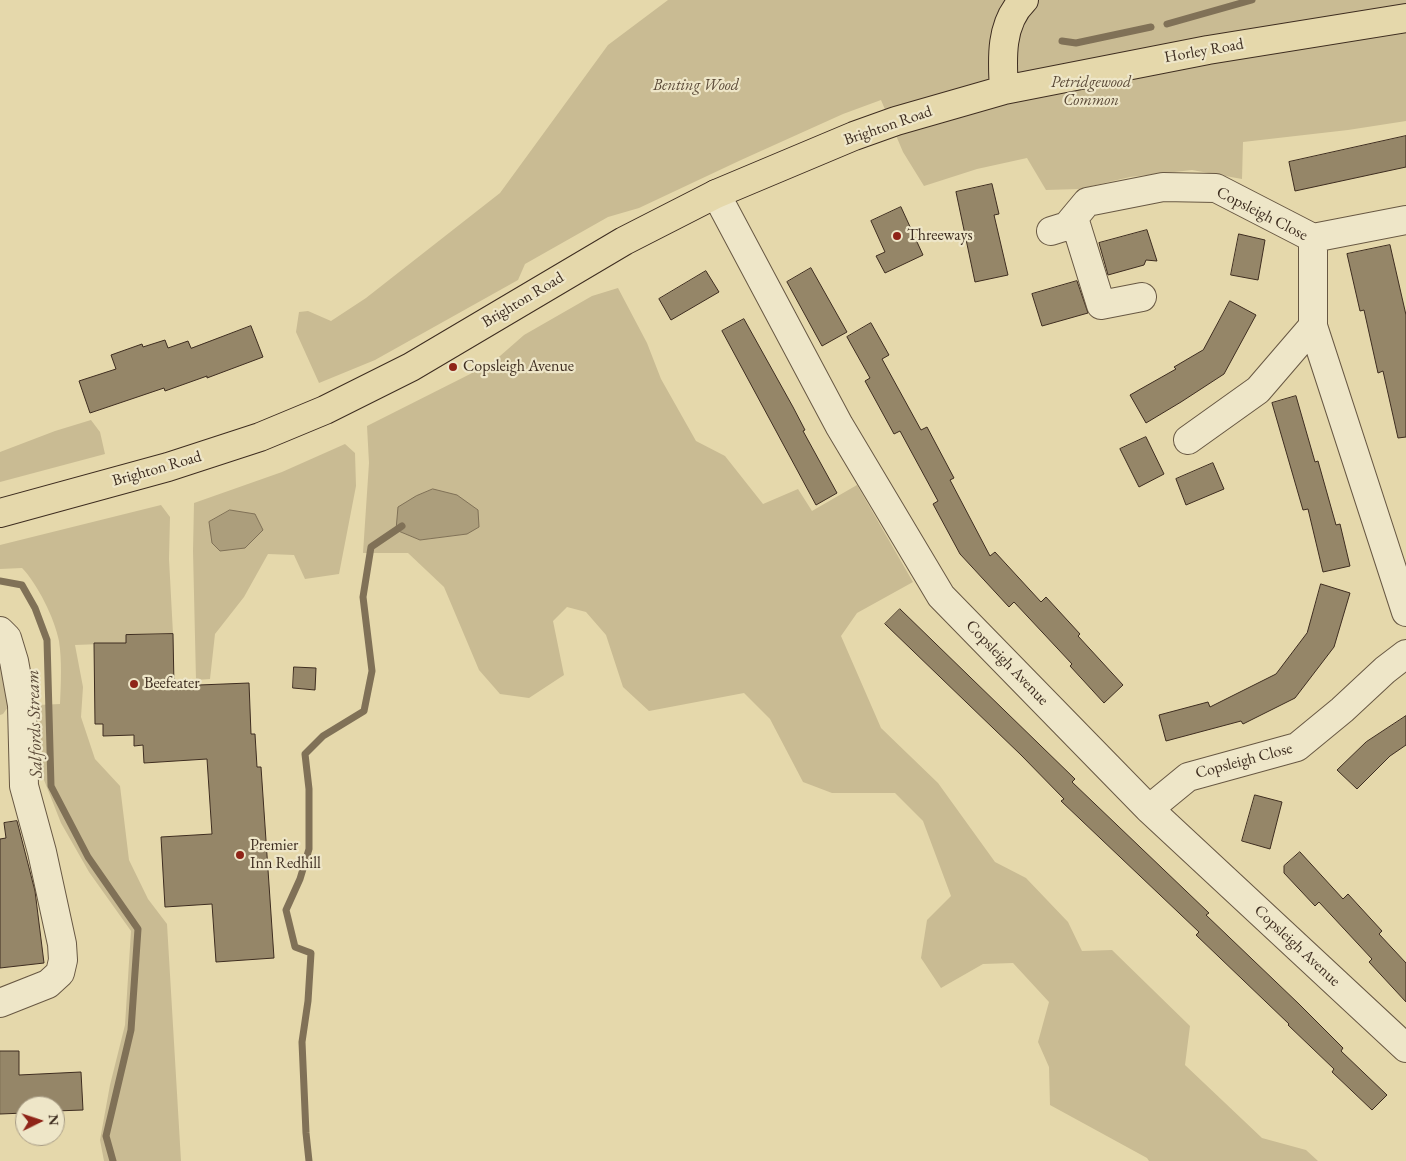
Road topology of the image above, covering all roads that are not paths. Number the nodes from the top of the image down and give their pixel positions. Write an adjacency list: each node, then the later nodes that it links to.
1 (1024, 0): 3 (main road)
2 (1406, 18): 3 (main road, Horley Road)
3 (1004, 90): 4 (main road, Brighton Road)
4 (716, 194): 10 (main road, Brighton Road); 14 (street, Copsleigh Avenue)
5 (1406, 220): 6 (street)
6 (1313, 238): 7 (street, Copsleigh Close); 8 (street, Copsleigh Close)
7 (1142, 297)
8 (1313, 326): 9 (street); 11 (street, Copsleigh Close)
9 (1188, 440)
10 (0, 511)
11 (1406, 612)
12 (0, 631): 15 (street)
13 (1406, 654): 14 (street, Copsleigh Close)
14 (1149, 809): 16 (street, Copsleigh Avenue)
15 (0, 1004)
16 (1406, 1048)

